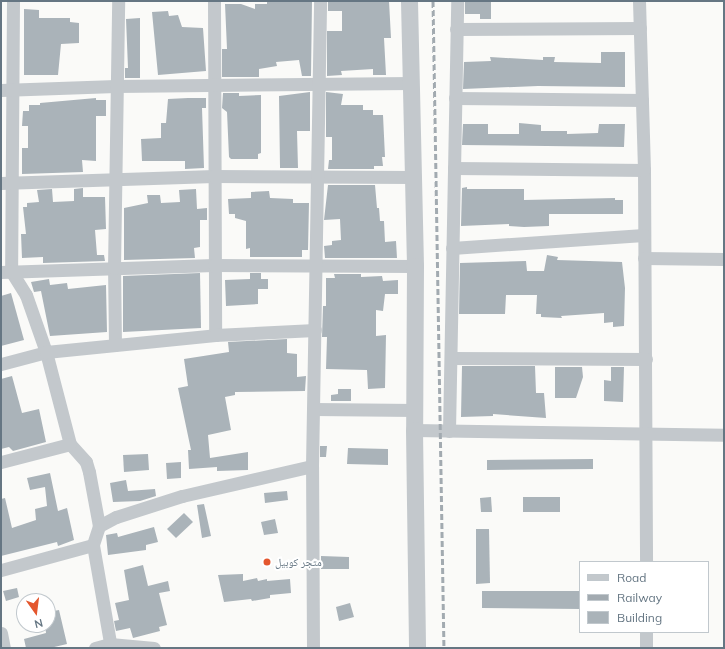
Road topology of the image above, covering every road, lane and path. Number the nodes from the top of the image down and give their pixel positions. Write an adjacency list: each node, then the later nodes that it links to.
1 (13, 1): 14 (street)
2 (118, 1): 13 (street)
3 (214, 1): 12 (street)
4 (320, 1): 10 (street)
5 (409, 1): 11 (street)
6 (457, 1): 8 (street)
7 (639, 1): 9 (street)
8 (456, 28): 9 (street); 15 (street)
9 (640, 28): 16 (street)
10 (318, 83): 11 (street); 12 (street); 20 (street)
11 (411, 83): 21 (street)
12 (212, 84): 13 (street); 19 (street)
13 (116, 86): 14 (street); 22 (street)
14 (7, 90): 23 (street)
15 (455, 98): 16 (street); 17 (street)
16 (642, 100): 18 (street)
17 (454, 168): 18 (street); 25 (street)
18 (644, 170): 24 (street)
19 (214, 176): 20 (street); 22 (street); 28 (street)
20 (318, 176): 21 (street); 29 (street)
21 (413, 177): 30 (street)
22 (115, 179): 23 (street); 31 (street)
23 (7, 183): 32 (street)
24 (644, 235): 25 (street); 26 (street)
25 (452, 248): 37 (street)
26 (644, 258): 27 (street); 38 (street)
27 (724, 259)
28 (214, 265): 29 (street); 31 (street); 34 (street)
29 (317, 266): 30 (street); 33 (street)
30 (415, 266): 41 (street)
31 (114, 268): 32 (street); 35 (street)
32 (6, 272): 36 (street)
33 (315, 330): 34 (street); 40 (street)
34 (215, 335): 35 (street)
35 (115, 345): 36 (street)
36 (46, 352): 39 (street); 46 (street)
37 (451, 358): 38 (street); 43 (street)
38 (646, 359): 44 (street)
39 (1, 364)
40 (314, 409): 41 (street); 48 (street)
41 (415, 410): 42 (street)
42 (414, 430): 43 (street); 60 (street)
43 (449, 431): 44 (street)
44 (646, 435): 45 (street); 51 (street)
45 (724, 435)
46 (70, 444): 47 (street); 49 (street)
47 (1, 462)
48 (312, 466): 49 (street); 59 (street)
49 (98, 526): 50 (street)
50 (93, 545): 52 (street); 55 (street)
51 (646, 561)
52 (1, 570)
53 (1, 633): 56 (street)
54 (646, 633): 61 (street)
55 (111, 646): 57 (street); 58 (street)
56 (4, 648)
57 (95, 648)
58 (154, 648)
59 (313, 648)
60 (417, 648)
61 (646, 648)

